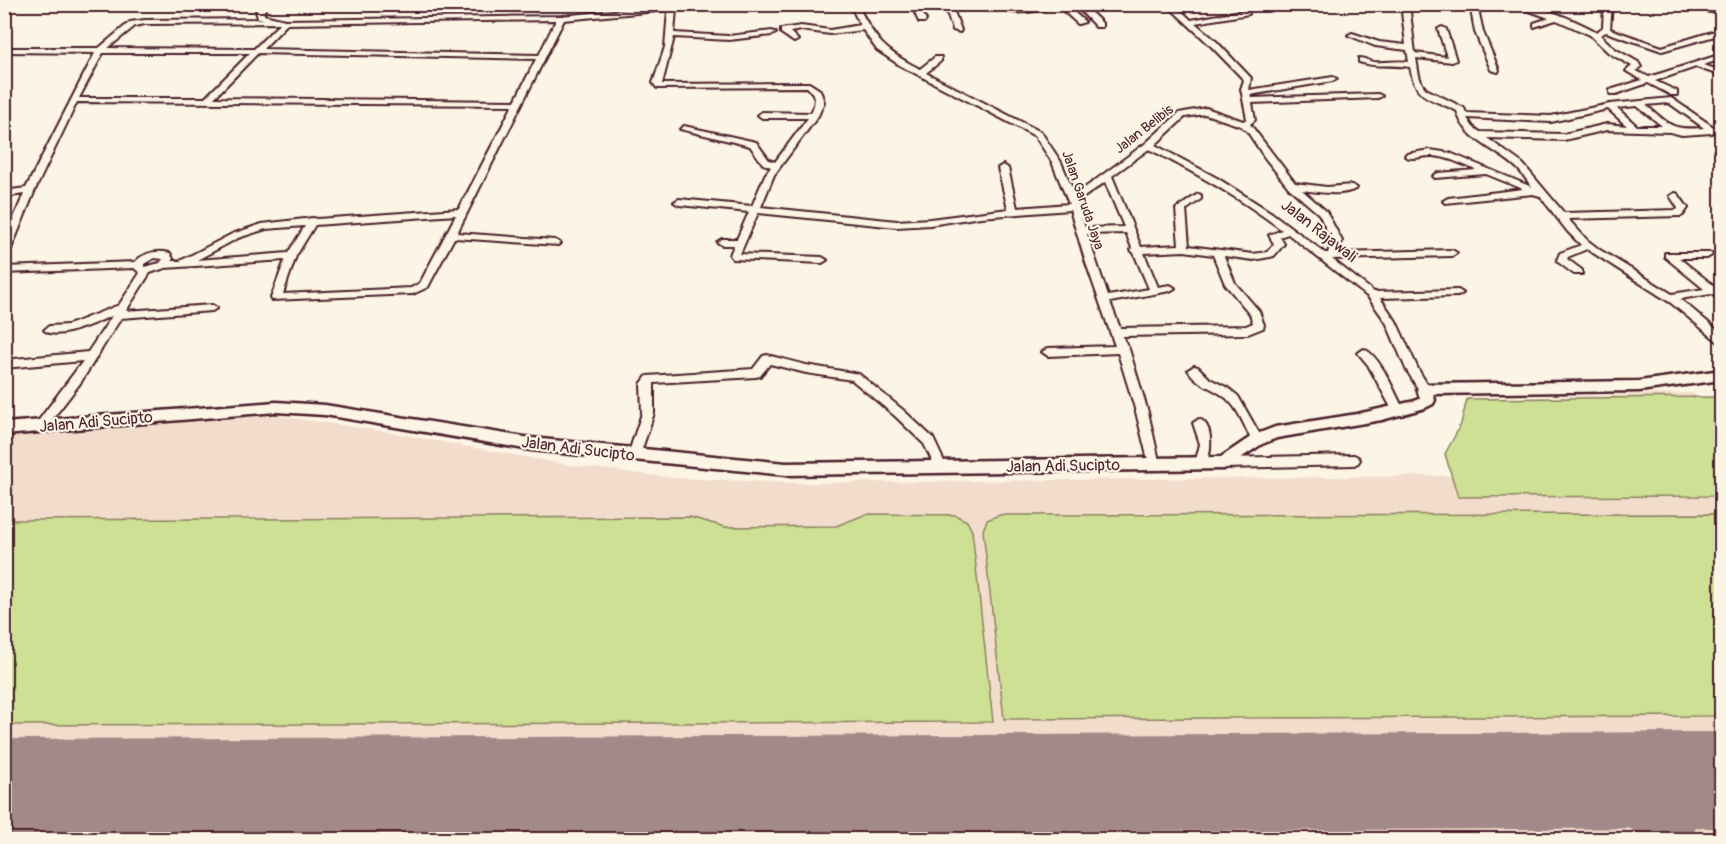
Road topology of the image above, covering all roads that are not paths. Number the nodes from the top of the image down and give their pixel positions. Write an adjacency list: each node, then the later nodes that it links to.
1 (266, 4): 23 (street)
2 (586, 4): 19 (street)
3 (706, 4): 15 (street)
4 (853, 4): 28 (street, Jalan Garuda Jaya)
5 (915, 4): 22 (street)
6 (947, 4): 30 (street)
7 (1077, 4): 26 (street)
8 (1168, 4): 25 (street)
9 (1405, 4): 41 (street)
10 (1473, 4): 48 (street)
11 (1513, 4): 21 (street)
12 (1608, 4): 31 (street)
13 (1670, 4): 18 (street)
14 (1061, 5): 16 (street); 24 (street)
15 (669, 6): 19 (street); 35 (street)
16 (1001, 11)
17 (1246, 12): 25 (street)
18 (1722, 12)
19 (581, 16): 20 (street)
20 (561, 18): 23 (street); 43 (street)
21 (1555, 18): 27 (street); 34 (street)
22 (922, 20)
23 (282, 21): 39 (street); 40 (street)
24 (1081, 22)
25 (1190, 22): 56 (street)
26 (1099, 25)
27 (1537, 25)
28 (865, 27): 37 (street); 49 (street, Jalan Garuda Jaya)
29 (1442, 29): 41 (street)
30 (957, 30)
31 (1606, 30): 32 (street); 34 (street)
32 (1722, 31)
33 (772, 33): 35 (street)
34 (1593, 33): 52 (street)
35 (672, 35): 64 (street)
36 (1352, 35): 41 (street)
37 (794, 40)
38 (4, 50): 39 (street)
39 (100, 51): 40 (street); 57 (street)
40 (257, 51): 43 (street); 58 (street)
41 (1412, 51): 47 (street)
42 (1722, 56): 46 (street)
43 (542, 57): 59 (street)
44 (938, 59): 49 (street)
45 (1362, 60): 47 (street)
46 (1694, 64): 50 (street); 52 (street)
47 (1414, 65): 63 (street)
48 (1495, 70)
49 (921, 73): 86 (street, Jalan Garuda Jaya)
50 (1722, 74)
51 (1333, 79): 56 (street)
52 (1645, 80): 53 (street); 54 (street)
53 (1613, 92)
54 (1674, 93)
55 (1378, 96): 56 (street)
56 (1246, 97): 65 (street)
57 (74, 100): 58 (street); 79 (street)
58 (208, 100): 59 (street)
59 (518, 103): 89 (street)
60 (1639, 103): 61 (street); 68 (street); 68 (street)
61 (1610, 106): 63 (street); 67 (street)
62 (762, 115): 64 (street)
63 (1463, 115): 69 (street)
64 (814, 116): 72 (street)
65 (1244, 124): 70 (street, Jalan Belibis); 77 (street)
66 (684, 129): 72 (street)
67 (1635, 129): 68 (street); 69 (street)
68 (1670, 129)
69 (1477, 135): 80 (street)
70 (1149, 145): 75 (street, Jalan Belibis); 94 (street, Jalan Rajawali)
71 (1409, 156): 74 (street)
72 (777, 166): 87 (street)
73 (1003, 168): 88 (street)
74 (1487, 172): 76 (street); 80 (street)
75 (1107, 176): 86 (street, Jalan Belibis); 92 (street)
76 (1438, 176)
77 (1292, 186): 78 (street); 107 (street)
78 (1352, 188)
79 (30, 190): 81 (street); 104 (street)
80 (1539, 193): 84 (street); 90 (street)
81 (4, 194)
82 (1675, 196): 90 (street)
83 (1198, 197): 100 (street)
84 (1448, 201)
85 (680, 202): 87 (street)
86 (1072, 205): 88 (street); 93 (street, Jalan Garuda Jaya)
87 (754, 210): 88 (street); 97 (street)
88 (1013, 211)
89 (461, 212): 91 (street); 95 (street)
90 (1561, 216): 99 (street)
91 (313, 221): 106 (street); 109 (street)
92 (1129, 230): 93 (street); 101 (street)
93 (1081, 231): 120 (street, Jalan Garuda Jaya)
94 (1290, 231): 102 (street); 107 (street, Jalan Rajawali)
95 (451, 235): 98 (street); 106 (street)
96 (722, 242): 97 (street)
97 (740, 242): 108 (street)
98 (555, 243)
99 (1586, 246): 112 (street); 118 (street)
100 (1184, 248): 101 (street); 102 (street)
101 (1136, 250): 114 (street)
102 (1217, 252): 124 (street)
103 (1452, 253): 107 (street)
104 (4, 254)
105 (1707, 255): 115 (street)
106 (291, 256): 109 (street)
107 (1328, 256): 117 (street, Jalan Rajawali)
108 (822, 260)
109 (180, 264): 110 (street)
110 (142, 268): 111 (street); 122 (street)
111 (4, 270)
112 (1578, 272)
113 (1170, 288): 114 (street)
114 (1155, 291): 120 (street)
115 (1712, 291): 118 (street); 119 (street)
116 (1458, 293): 117 (street)
117 (1372, 295): 133 (street, Jalan Rajawali)
118 (1671, 297): 125 (street)
119 (1722, 298)
120 (1105, 300): 124 (street, Jalan Garuda Jaya)
121 (212, 308): 122 (street)
122 (120, 312): 123 (street); 129 (street)
123 (49, 330)
124 (1117, 332): 126 (street, Jalan Garuda Jaya)
125 (1720, 338)
126 (1123, 349): 127 (street); 143 (street, Jalan Garuda Jaya)
127 (1048, 352)
128 (1364, 353): 134 (street)
129 (91, 356): 130 (street); 136 (street)
130 (4, 364)
131 (1194, 370): 138 (street)
132 (1722, 375): 133 (street)
133 (1425, 389): 134 (street)
134 (1399, 412): 138 (street)
135 (1199, 423): 142 (street)
136 (40, 427): 137 (street, Jalan Adi Sucipto); 139 (street, Jalan Adi Sucipto)
137 (4, 429)
138 (1257, 440): 141 (street)
139 (634, 455): 144 (street, Jalan Adi Sucipto); 144 (street)
140 (1354, 460): 141 (street)
141 (1224, 463): 142 (street)
142 (1201, 464): 143 (street)
143 (1154, 465): 144 (street, Jalan Adi Sucipto)
144 (941, 468)

